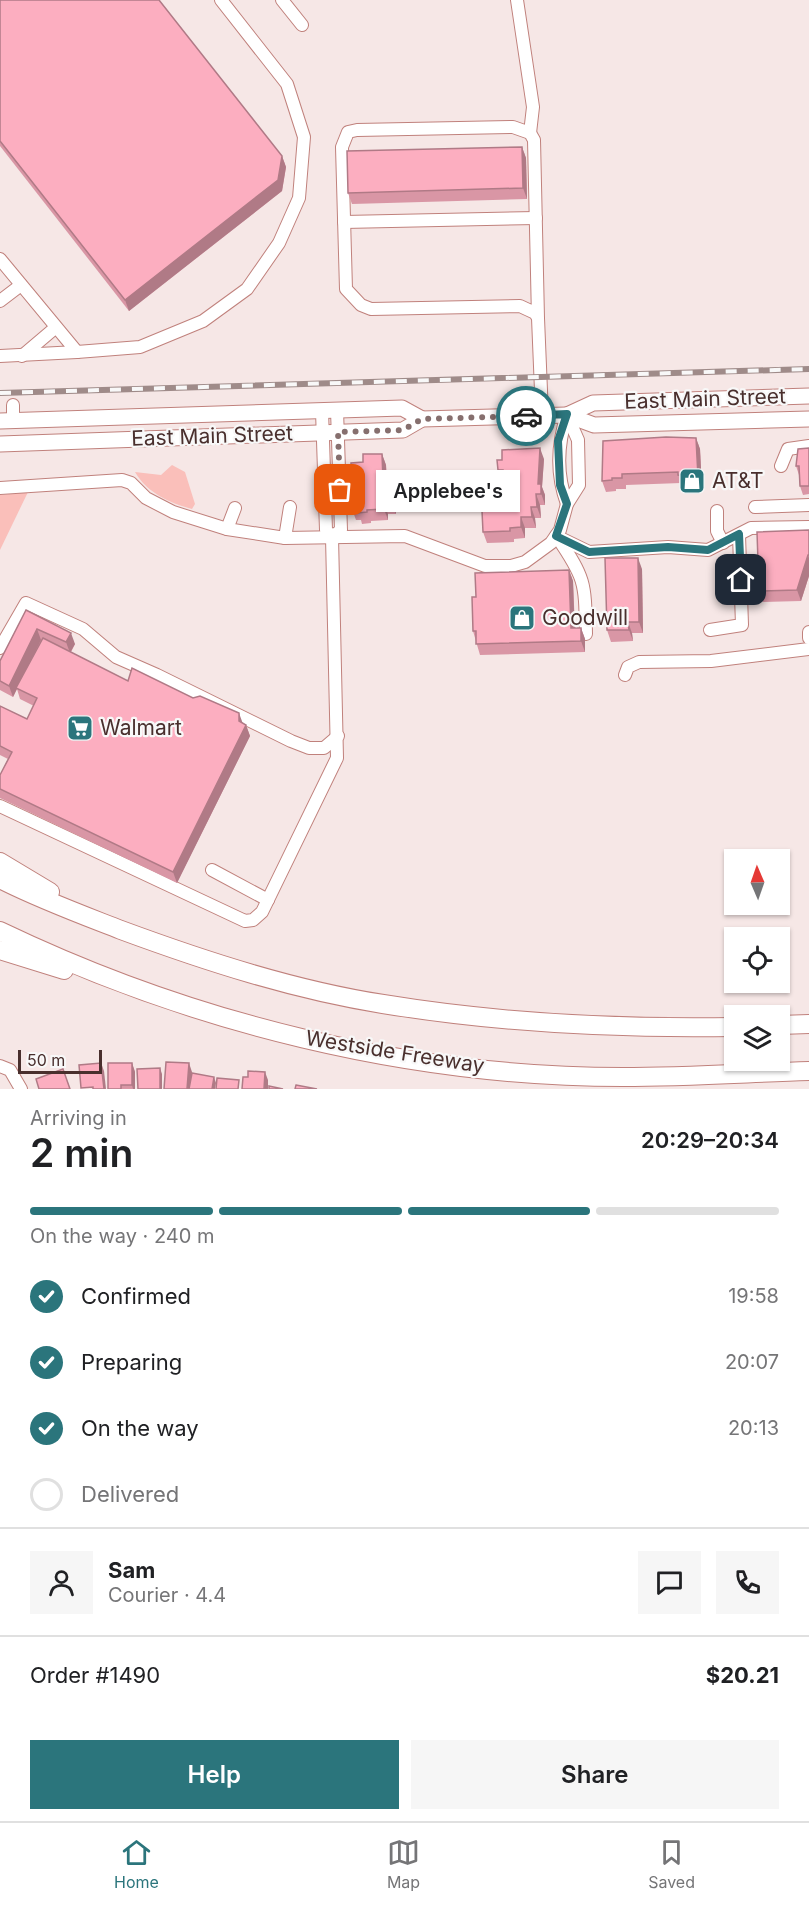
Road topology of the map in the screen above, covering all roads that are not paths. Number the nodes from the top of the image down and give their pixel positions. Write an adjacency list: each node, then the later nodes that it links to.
1 (221, 0): 13 (street)
2 (282, 0): 4 (street)
3 (517, 0): 5 (street)
4 (302, 25)
5 (530, 133): 6 (street); 7 (street)
6 (536, 218): 7 (street); 11 (street)
7 (344, 222): 11 (street)
8 (0, 259): 9 (street)
9 (21, 285): 10 (street); 12 (street)
10 (0, 301)
11 (538, 318): 20 (street)
12 (55, 328): 13 (street); 15 (street)
13 (77, 352): 15 (street)
14 (0, 356): 15 (street)
15 (22, 356)
16 (809, 396): 18 (main road, East Main Street)
17 (330, 411): 19 (main road, East Main Street); 21 (main road, East Main Street); 23 (street)
18 (567, 414): 20 (main road, East Main Street); 22 (main road, East Main Street); 28 (street); 28 (street)
19 (9, 415)
20 (542, 415): 21 (main road, East Main Street)
21 (422, 419): 23 (main road, East Main Street)
22 (809, 419)
23 (330, 433): 24 (main road, East Main Street); 38 (street)
24 (0, 444)
25 (809, 446): 26 (street)
26 (780, 466)
27 (0, 488): 35 (street)
28 (567, 504): 37 (street)
29 (809, 506): 31 (street)
30 (290, 507): 39 (street)
31 (754, 507)
32 (235, 508): 35 (street)
33 (717, 510): 40 (street)
34 (809, 527): 36 (street)
35 (227, 529): 39 (street)
36 (739, 534): 40 (street); 41 (street)
37 (556, 536): 38 (street); 40 (street); 43 (street)
38 (332, 537): 39 (street); 48 (street)
39 (285, 538)
40 (723, 543)
41 (710, 630)
42 (809, 632): 44 (street)
43 (586, 634)
44 (809, 638)
45 (0, 648): 48 (street)
46 (809, 649): 47 (street)
47 (625, 675)
48 (338, 736): 53 (street)
49 (0, 806): 53 (street)
50 (0, 862): 54 (highway)
51 (212, 870): 53 (street)
52 (0, 879): 54 (highway)
53 (268, 900)
54 (95, 920): 60 (highway)
55 (0, 931): 57 (highway, Westside Freeway)
56 (0, 950): 57 (highway)
57 (209, 1014): 62 (highway, Westside Freeway)
58 (809, 1024): 59 (highway)
59 (790, 1025)
60 (724, 1027)
61 (0, 1066): 63 (street)
62 (809, 1071)
63 (21, 1089)

